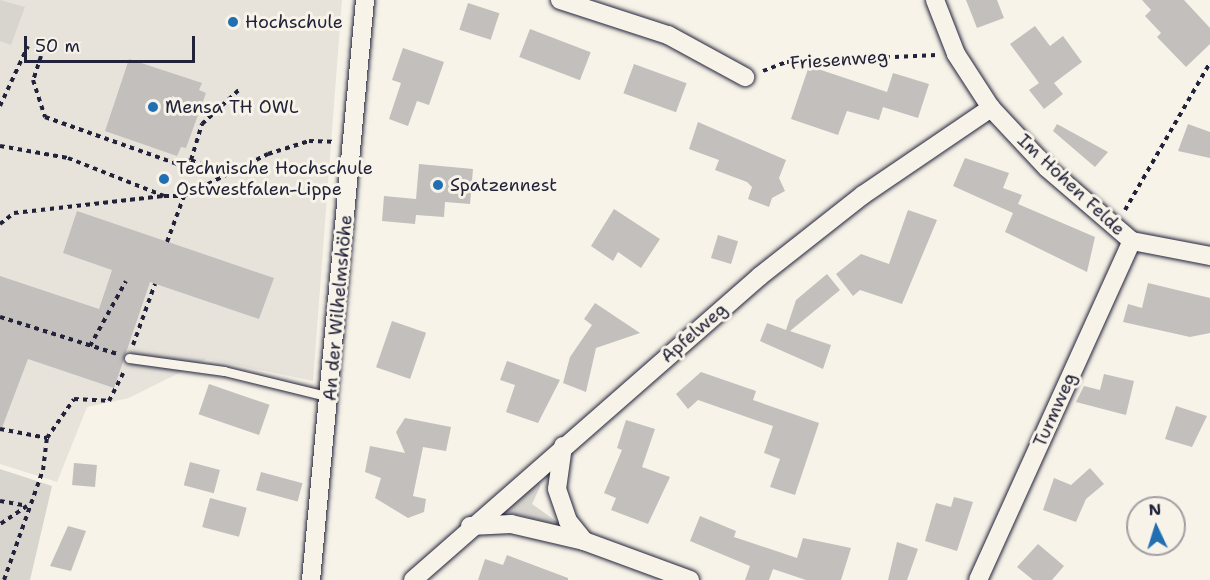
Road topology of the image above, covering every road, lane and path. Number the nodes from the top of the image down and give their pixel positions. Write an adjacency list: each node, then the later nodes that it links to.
1 (365, 0): 28 (street, An der Wilhelmshöhe)
2 (560, 0): 8 (street)
3 (935, 0): 5 (street, Im Hohen Felde)
4 (28, 46): 10 (path)
5 (956, 54): 8 (path, Friesenweg); 11 (street, Im Hohen Felde)
6 (41, 56): 14 (path)
7 (1210, 63): 19 (path)
8 (745, 77)
9 (241, 88): 14 (path)
10 (0, 106)
11 (992, 108): 19 (street, Im Hohen Felde); 31 (street, Apfelweg)
12 (328, 142): 15 (path)
13 (0, 146): 16 (path)
14 (191, 160): 15 (path)
15 (250, 166): 17 (path)
16 (164, 196): 17 (path); 18 (path)
17 (184, 196): 21 (path)
18 (0, 225)
19 (1115, 226): 20 (street, Im Hohen Felde)
20 (1132, 241): 22 (street, Im Hohen Felde); 41 (street, Turmweg)
21 (167, 242)
22 (1210, 256)
23 (126, 281): 26 (path)
24 (155, 284): 27 (path)
25 (0, 317): 26 (path)
26 (90, 346): 27 (path)
27 (129, 358): 28 (lane); 30 (path)
28 (331, 397): 38 (street, An der Wilhelmshöhe)
29 (0, 429): 30 (path)
30 (47, 438): 33 (path)
31 (564, 444): 35 (street, Apfelweg); 36 (street)
32 (0, 501): 33 (path)
33 (27, 506): 34 (path); 37 (path)
34 (0, 524)
35 (470, 526): 36 (street); 39 (street, Apfelweg)
36 (584, 541): 40 (street)
37 (3, 580)
38 (311, 580)
39 (413, 580)
40 (690, 580)
41 (978, 580)

